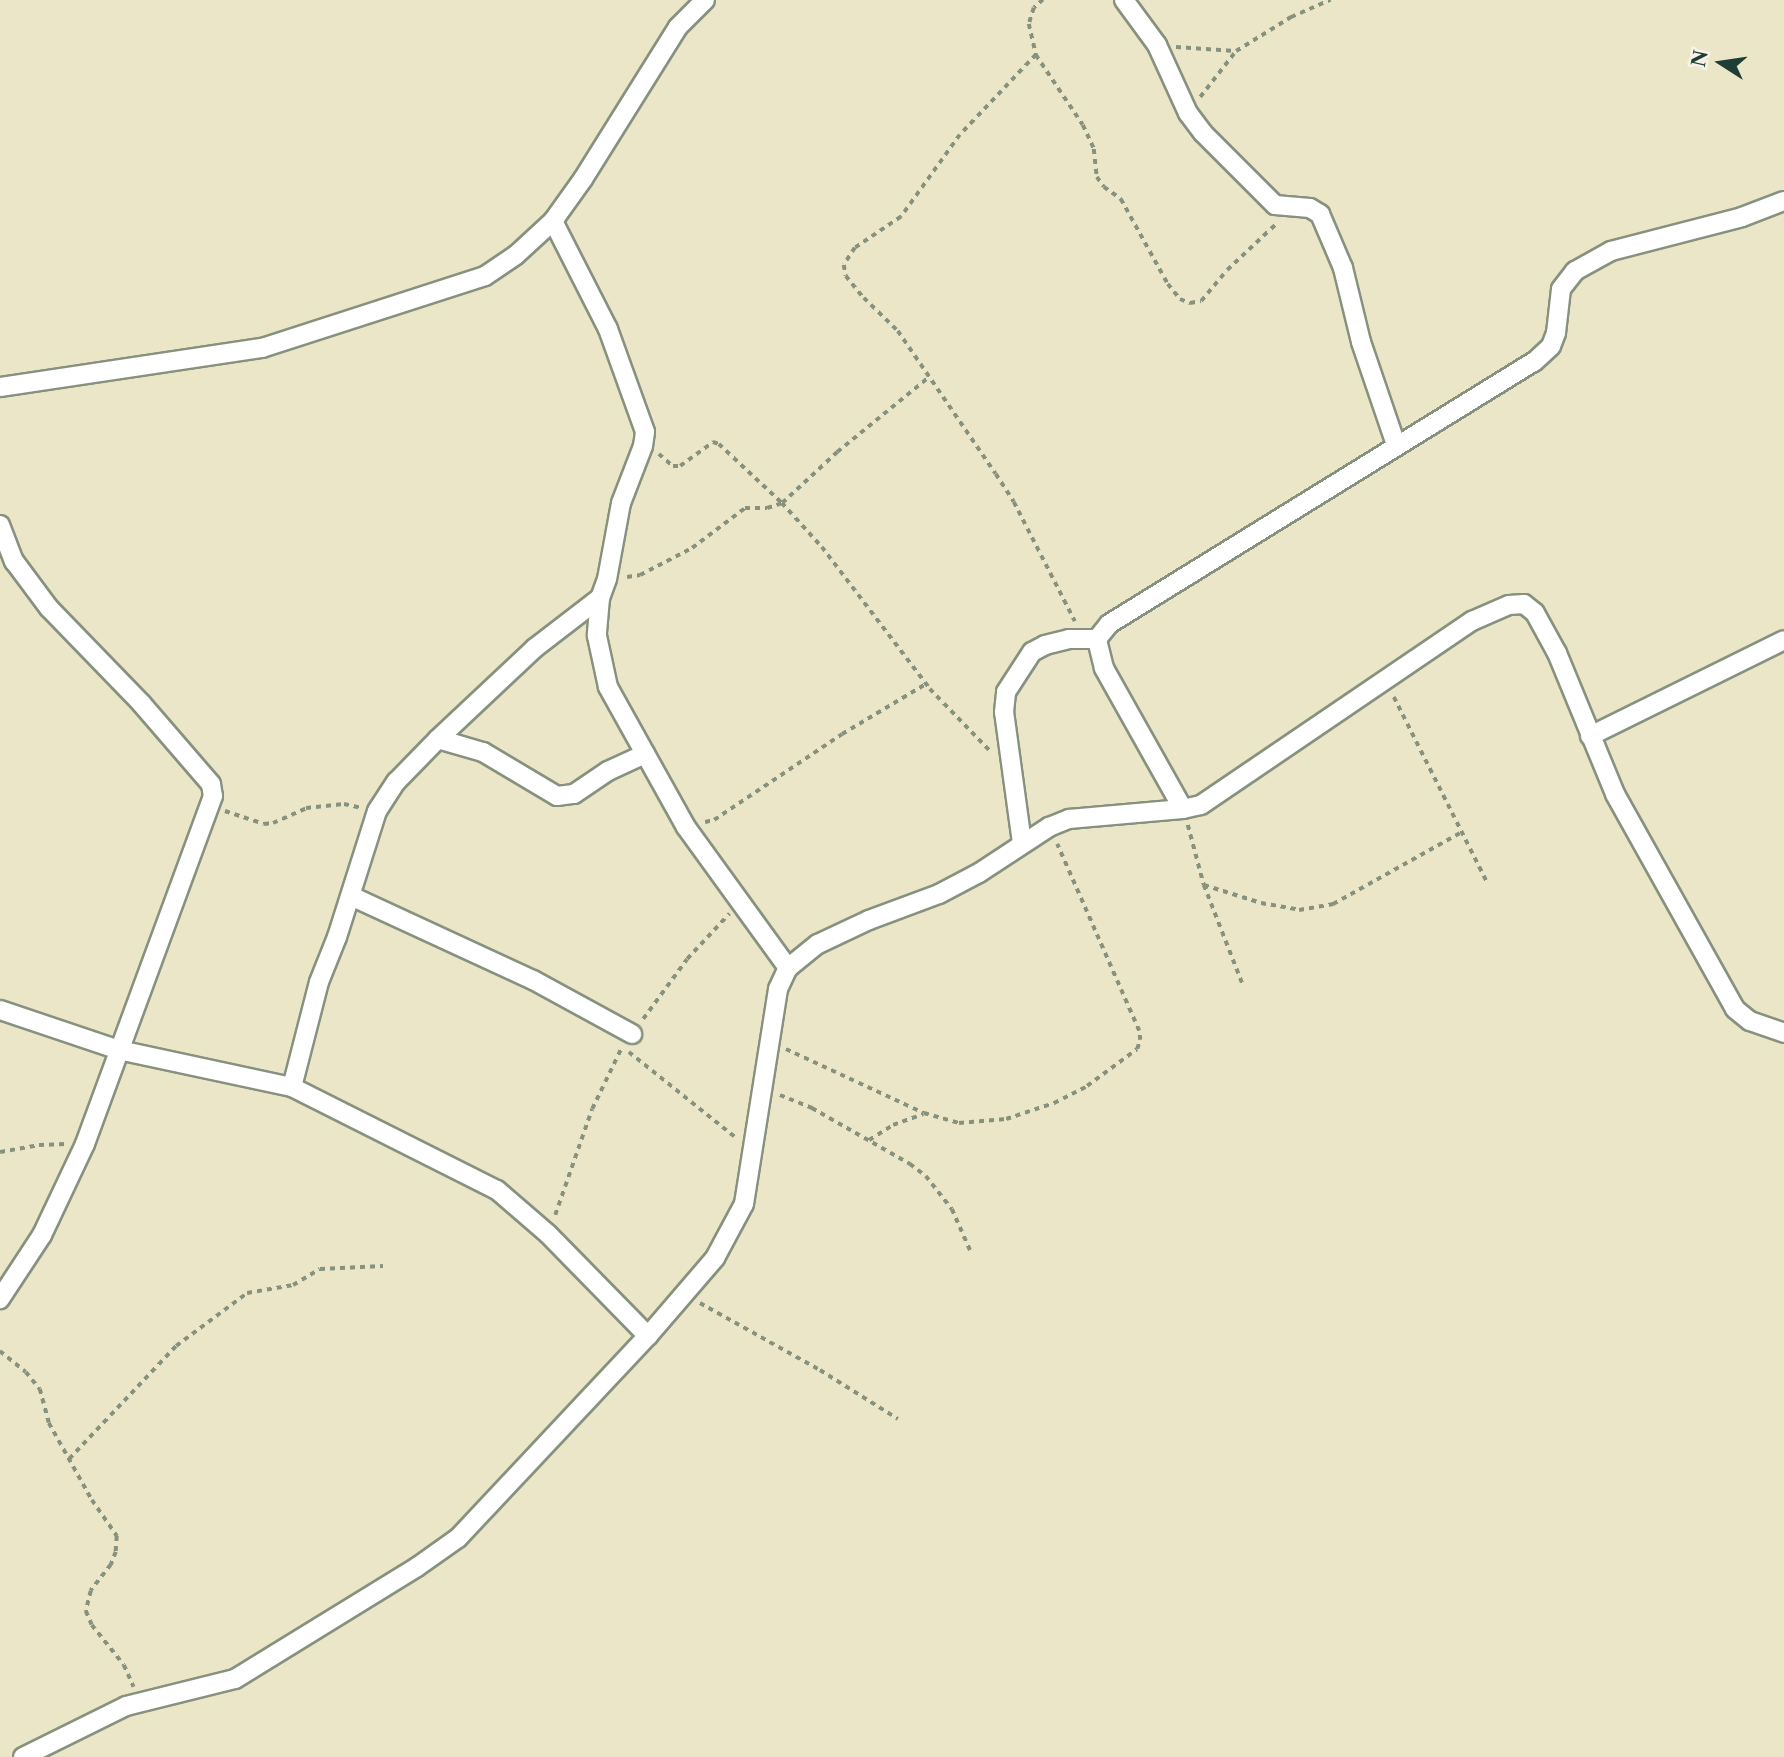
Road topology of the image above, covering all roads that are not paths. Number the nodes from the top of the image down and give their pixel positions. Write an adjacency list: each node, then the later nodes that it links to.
1 (705, 0): 4 (street)
2 (1124, 0): 6 (street)
3 (1784, 201): 6 (street)
4 (553, 221): 5 (street); 8 (street)
5 (0, 387)
6 (1396, 445): 9 (street)
7 (0, 525): 21 (street)
8 (600, 598): 12 (street); 13 (street)
9 (1090, 639): 14 (street); 15 (street)
10 (1784, 640): 11 (street)
11 (1590, 736): 14 (street); 19 (street)
12 (438, 739): 13 (street); 16 (street)
13 (645, 754): 17 (street)
14 (1183, 809): 15 (street)
15 (1022, 843): 17 (street)
16 (351, 896): 20 (street); 22 (street)
17 (788, 968): 24 (street)
18 (0, 1010): 21 (street)
19 (1784, 1033)
20 (627, 1040)
21 (119, 1050): 22 (street); 23 (street)
22 (292, 1087): 24 (street)
23 (0, 1300)
24 (648, 1336): 25 (street)
25 (23, 1757)

